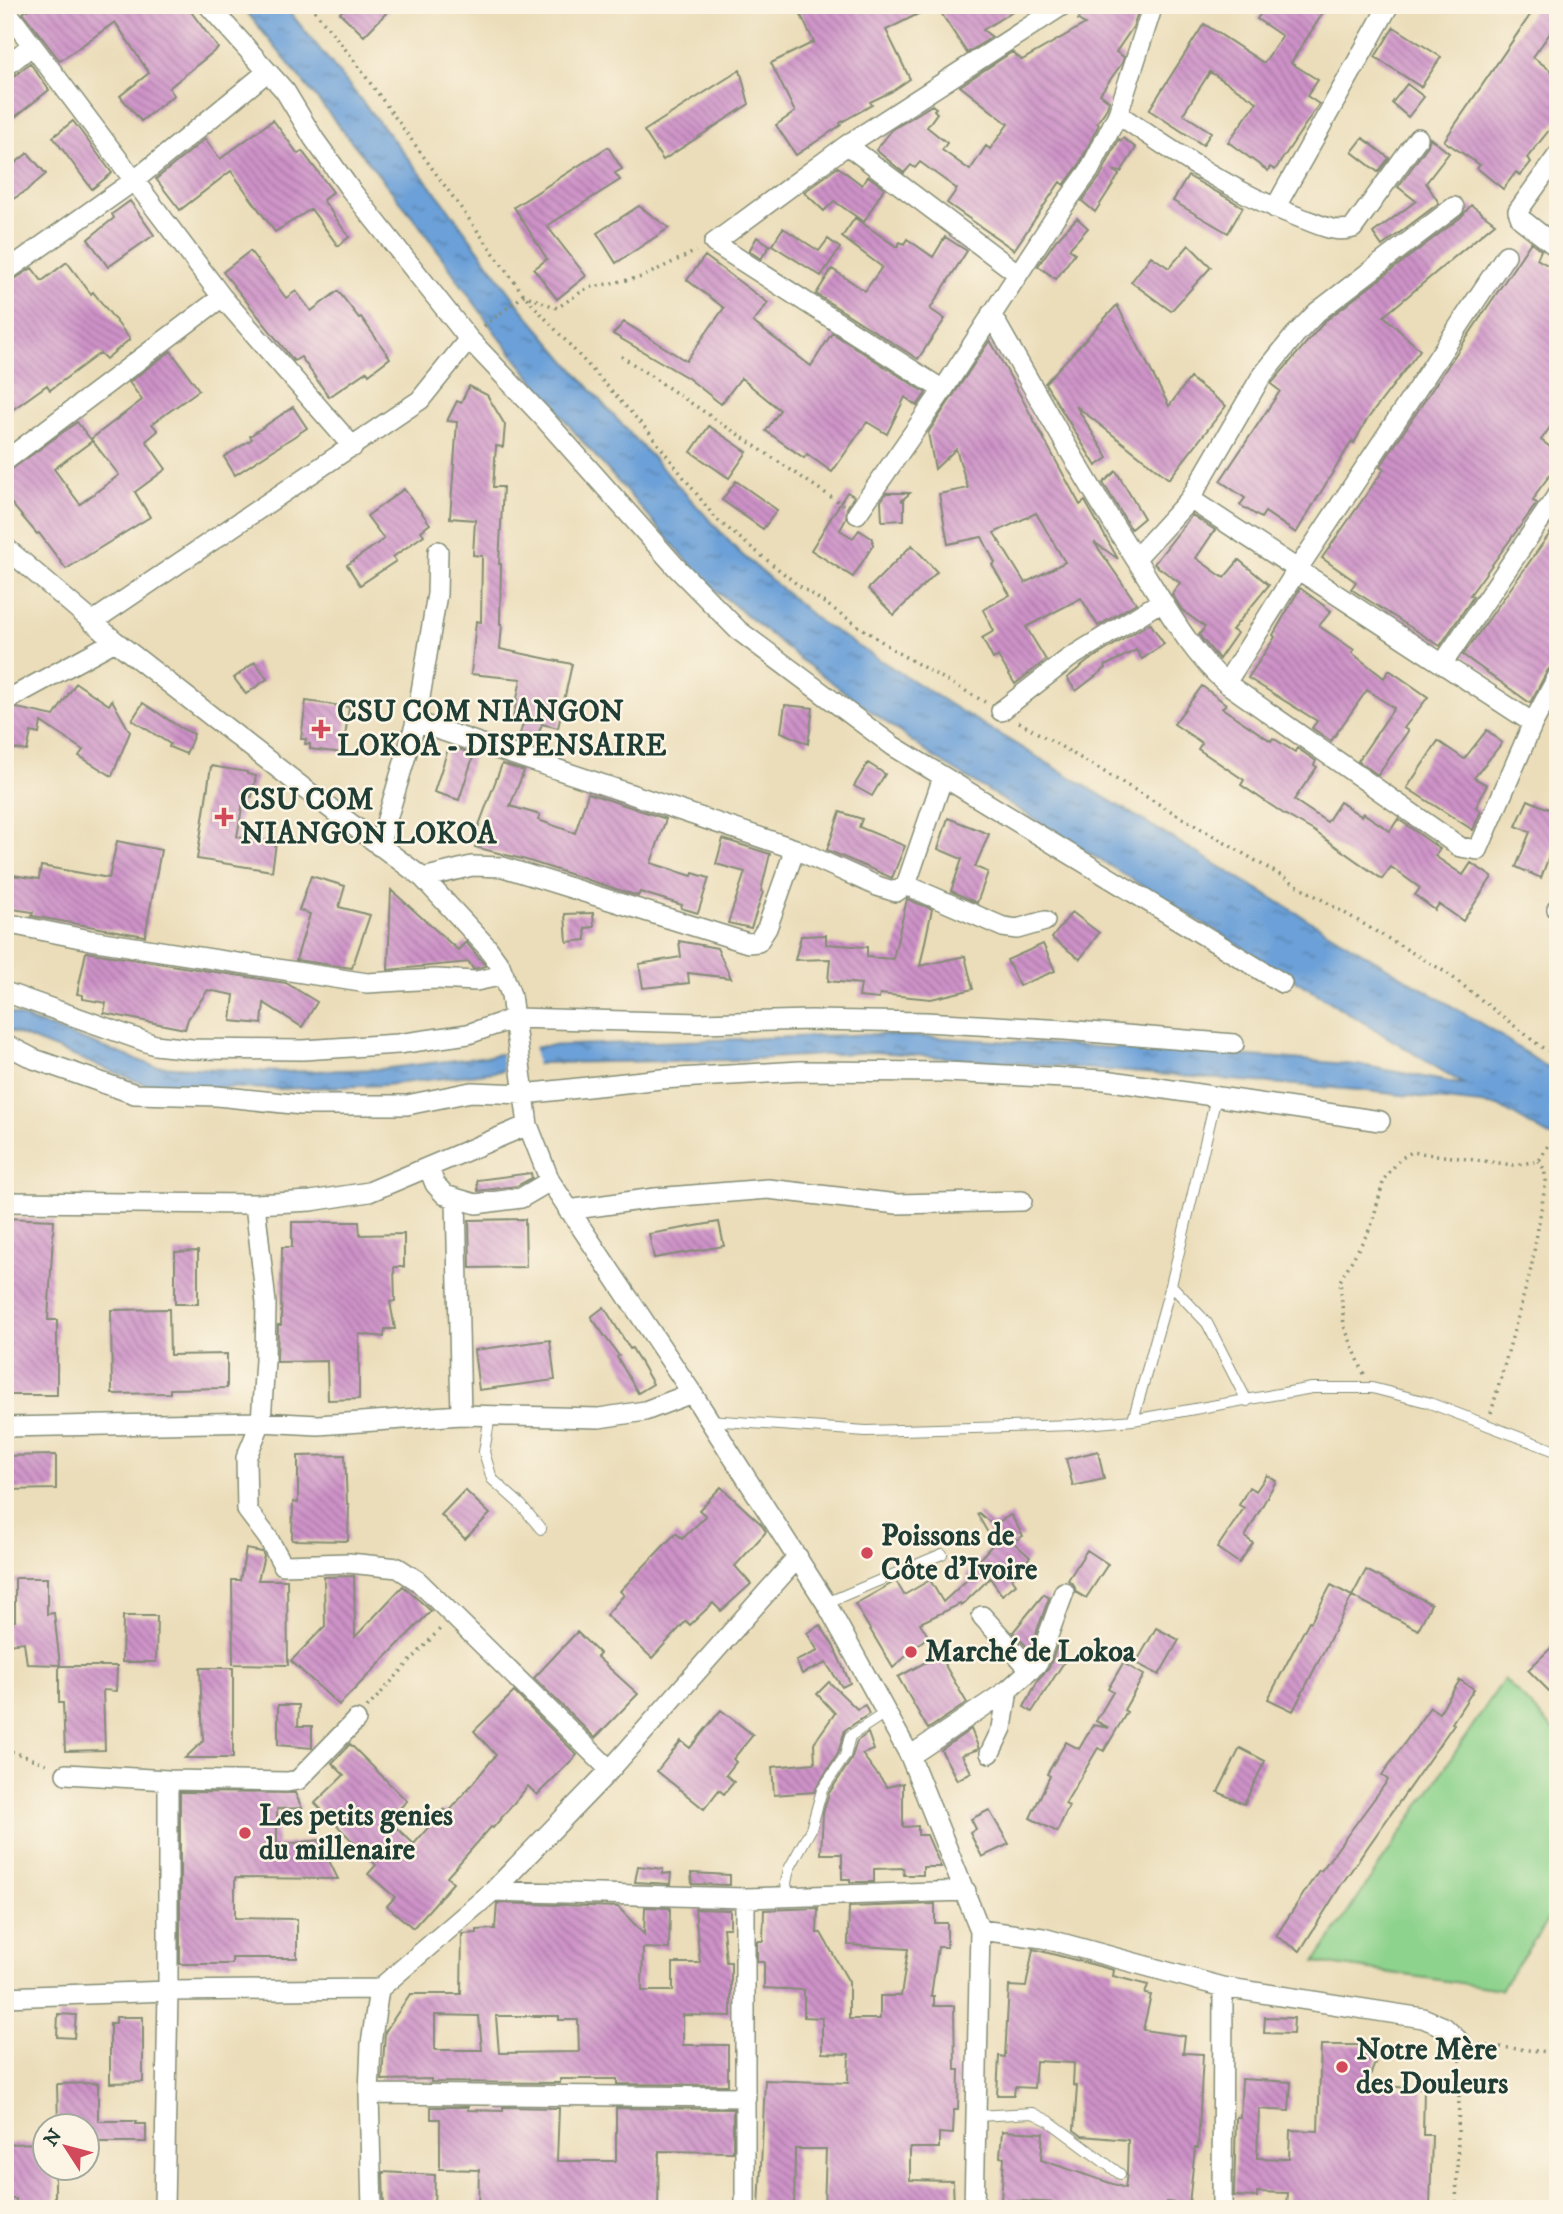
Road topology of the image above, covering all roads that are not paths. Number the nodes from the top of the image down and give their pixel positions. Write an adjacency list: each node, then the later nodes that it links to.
1 (208, 5): 8 (street)
2 (1063, 5): 11 (street)
3 (1153, 5): 9 (street)
4 (1389, 5): 15 (street)
5 (5, 9): 6 (street)
6 (31, 46): 7 (street); 13 (street)
7 (5, 67)
8 (267, 72): 13 (street); 22 (street)
9 (1118, 114): 15 (street); 19 (street)
10 (1418, 138): 15 (street)
11 (847, 145): 19 (street); 23 (street)
12 (1558, 155): 16 (street)
13 (135, 180): 18 (street); 20 (street)
14 (1454, 206): 27 (street)
15 (1275, 208)
16 (1558, 248)
17 (1506, 255): 32 (street)
18 (5, 272)
19 (1017, 273): 21 (street)
20 (222, 297): 24 (street); 25 (street)
21 (991, 314): 23 (street); 31 (street)
22 (470, 339): 24 (street); 43 (street)
23 (943, 390): 28 (street)
24 (353, 447): 34 (street)
25 (5, 461)
26 (1558, 494): 36 (street)
27 (1190, 499): 31 (street); 32 (street)
28 (857, 514)
29 (5, 547): 34 (street)
30 (438, 551): 41 (street)
31 (1136, 558): 33 (street)
32 (1297, 570): 36 (street); 38 (street)
33 (1162, 601): 38 (street); 40 (street)
34 (92, 622): 35 (street)
35 (115, 641): 39 (street); 44 (street)
36 (1443, 663): 42 (street)
37 (1558, 676): 42 (street)
38 (1226, 683): 42 (street)
39 (5, 701)
40 (1000, 711)
41 (416, 722): 44 (street); 45 (street)
42 (1533, 723)
43 (943, 777): 47 (street); 51 (street)
44 (379, 846): 46 (street)
45 (795, 849): 46 (street); 47 (street)
46 (423, 878): 50 (street)
47 (906, 885): 48 (street)
48 (1045, 921)
49 (5, 923): 50 (street)
50 (504, 975): 53 (street)
51 (1282, 983)
52 (5, 992): 53 (street)
53 (515, 1017): 55 (street); 56 (street)
54 (5, 1044): 56 (street)
55 (1234, 1044)
56 (523, 1085): 57 (street); 59 (street)
57 (1216, 1097): 58 (street); 67 (lane)
58 (1380, 1121)
59 (528, 1125): 60 (street); 61 (street)
60 (429, 1169): 62 (street); 65 (street)
61 (550, 1181): 62 (street); 66 (street)
62 (456, 1199): 70 (street)
63 (1022, 1201): 66 (street)
64 (5, 1202): 65 (street)
65 (255, 1204): 74 (street)
66 (568, 1210): 68 (street)
67 (1171, 1285): 69 (lane); 73 (lane)
68 (692, 1393): 71 (street); 72 (street)
69 (1247, 1401): 73 (lane); 76 (lane)
70 (461, 1415): 71 (street); 74 (street)
71 (490, 1415): 77 (lane)
72 (709, 1420): 73 (lane); 79 (street)
73 (1133, 1420)
74 (261, 1422): 75 (street); 89 (street)
75 (5, 1427)
76 (1558, 1452)
77 (541, 1529)
78 (942, 1554): 81 (lane)
79 (798, 1557): 81 (street); 89 (street)
80 (1064, 1592): 83 (street)
81 (827, 1603): 85 (street)
82 (982, 1616): 83 (street)
83 (1031, 1671): 84 (street)
84 (1008, 1690): 87 (street); 88 (street)
85 (885, 1713): 88 (street); 94 (lane)
86 (356, 1720): 91 (street)
87 (990, 1753)
88 (910, 1756): 93 (street)
89 (610, 1770): 92 (street)
90 (66, 1774): 91 (street)
91 (168, 1780): 99 (street)
92 (493, 1891): 95 (street); 98 (street)
93 (966, 1891): 94 (street); 96 (street)
94 (788, 1897): 95 (street)
95 (745, 1898): 103 (street)
96 (980, 1930): 97 (street); 104 (street)
97 (1223, 1987): 101 (street); 110 (street)
98 (379, 1989): 99 (street); 102 (street)
99 (168, 1991): 100 (street); 106 (street)
100 (5, 1997)
101 (1461, 2043)
102 (369, 2094): 103 (street); 107 (street)
103 (746, 2097): 108 (street)
104 (976, 2116): 105 (lane); 109 (street)
105 (1121, 2174)
106 (164, 2209)
107 (372, 2209)
108 (745, 2209)
109 (974, 2209)
110 (1222, 2209)

